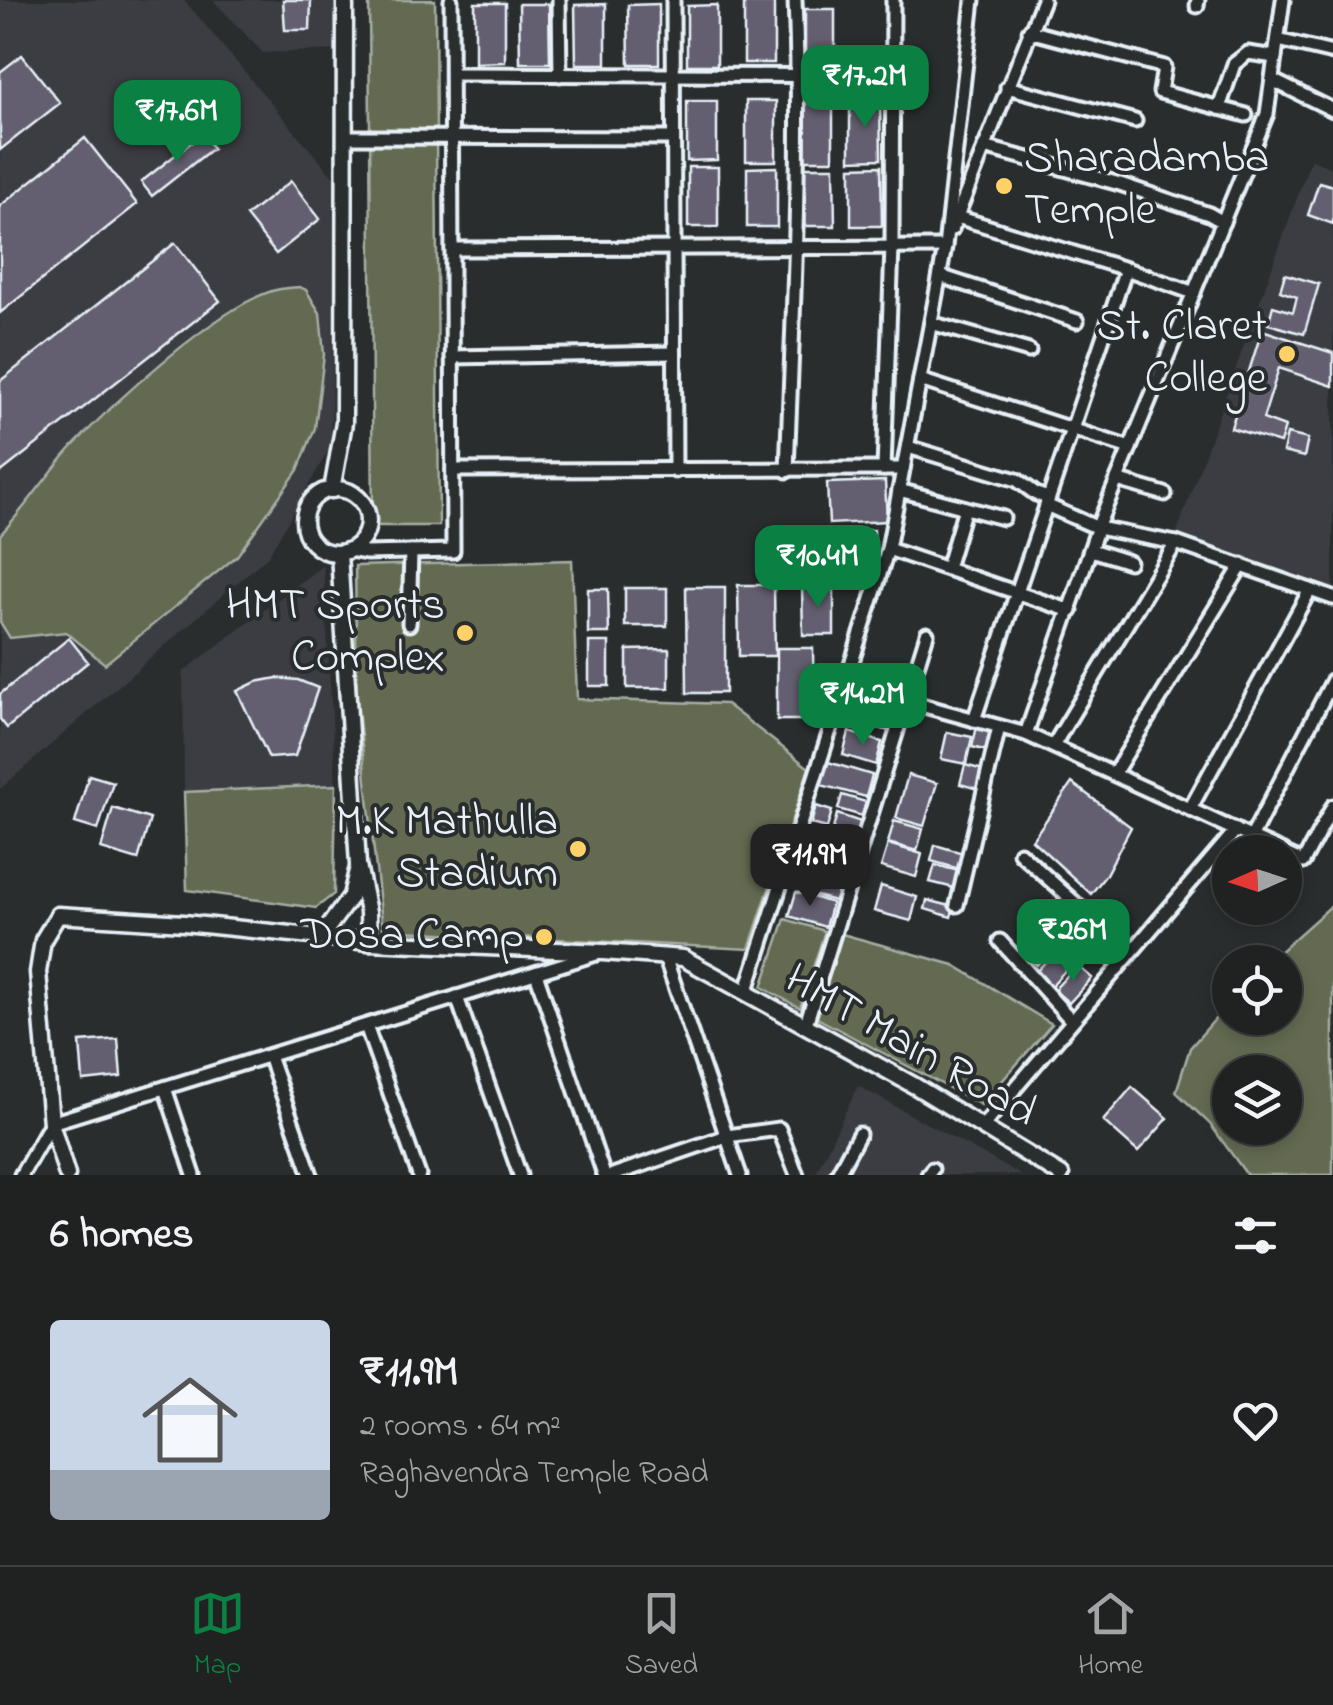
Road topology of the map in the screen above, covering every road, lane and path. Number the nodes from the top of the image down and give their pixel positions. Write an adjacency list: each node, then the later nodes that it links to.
1 (345, 0): 25 (street)
2 (451, 0): 14 (street)
3 (559, 0): 15 (street)
4 (672, 0): 16 (street)
5 (795, 0): 17 (street)
6 (894, 0): 18 (street)
7 (973, 0): 31 (street)
8 (1043, 0): 10 (street)
9 (1283, 0): 11 (street)
10 (1029, 31): 20 (street); 21 (street)
11 (1278, 40): 12 (street); 13 (street)
12 (1333, 53)
13 (1275, 58): 19 (street); 21 (street)
14 (452, 74): 15 (street); 26 (street)
15 (560, 74): 16 (street)
16 (673, 75): 17 (street); 27 (street)
17 (798, 76): 18 (street); 33 (street)
18 (893, 76): 34 (street)
19 (1272, 80): 22 (street); 30 (street)
20 (1008, 87): 24 (street); 28 (street)
21 (1218, 108): 23 (street)
22 (1333, 110)
23 (1246, 115)
24 (1135, 121)
25 (346, 137): 26 (street); 54 (street)
26 (452, 138): 27 (street); 35 (street)
27 (673, 138): 32 (street)
28 (984, 147): 29 (street); 30 (street)
29 (957, 217): 31 (street); 36 (street)
30 (1223, 222): 38 (street)
31 (945, 247): 34 (street); 37 (street)
32 (674, 248): 33 (street); 35 (street); 42 (street)
33 (796, 248): 34 (street); 52 (street)
34 (892, 248): 48 (street)
35 (452, 250): 43 (street)
36 (1126, 268): 38 (street); 45 (street)
37 (940, 276): 39 (street); 40 (street)
38 (1194, 293): 47 (street)
39 (1077, 321)
40 (931, 323): 41 (street); 44 (street)
41 (1029, 351)
42 (674, 354): 43 (street); 51 (street)
43 (452, 357): 50 (street)
44 (920, 380): 45 (street); 46 (street)
45 (1073, 427): 47 (street); 57 (street)
46 (908, 447): 49 (street); 57 (street)
47 (1130, 448): 53 (street)
48 (884, 469): 49 (street); 52 (street)
49 (903, 469): 55 (street)
50 (453, 470): 51 (street); 65 (street)
51 (675, 471): 52 (street)
52 (787, 471)
53 (1118, 480): 56 (street); 60 (street)
54 (332, 490): 64 (street); 64 (street)
55 (899, 490): 58 (street); 62 (street)
56 (1165, 494)
57 (1047, 502): 60 (street); 70 (street)
58 (964, 508): 59 (street); 68 (street)
59 (1003, 518)
60 (1098, 528): 61 (street); 63 (street)
61 (1176, 543): 67 (street); 81 (street)
62 (888, 549): 68 (street); 76 (street)
63 (1091, 550): 66 (street); 72 (street)
64 (344, 551): 65 (street); 90 (street)
65 (411, 552): 73 (street)
66 (1129, 562)
67 (1242, 565): 69 (street); 82 (street)
68 (947, 568): 70 (street)
69 (1310, 590): 71 (street); 84 (street)
70 (1017, 592): 72 (street); 78 (street)
71 (1333, 598)
72 (1071, 611): 80 (street)
73 (409, 624)
74 (927, 634): 77 (street)
75 (1333, 680): 87 (street)
76 (845, 684): 77 (street); 99 (street)
77 (906, 700): 78 (street); 102 (street)
78 (974, 720): 79 (street)
79 (999, 727): 80 (street); 91 (street)
80 (1026, 734): 81 (street)
81 (1053, 746): 82 (street)
82 (1115, 772): 84 (street)
83 (1333, 806): 89 (street)
84 (1190, 809): 85 (street)
85 (1236, 830): 86 (street); 96 (street)
86 (1245, 835)
87 (1253, 835)
88 (1020, 853): 96 (street)
89 (1302, 862)
90 (358, 865): 92 (street); 94 (street)
91 (957, 905)
92 (320, 938): 94 (street, HMT Main Road); 106 (street, HMT Main Road)
93 (1000, 941): 101 (street)
94 (369, 942): 95 (street, HMT Main Road)
95 (604, 952): 97 (street, HMT Main Road); 98 (street)
96 (1130, 953): 101 (street)
97 (664, 957): 99 (street, HMT Main Road); 109 (street)
98 (536, 972): 100 (street); 117 (street)
99 (746, 992): 102 (street, HMT Main Road)
100 (457, 997): 103 (street); 116 (street)
101 (1072, 1021): 107 (street)
102 (806, 1024): 107 (street, HMT Main Road)
103 (366, 1026): 104 (street); 115 (street)
104 (268, 1056): 105 (street); 114 (street)
105 (166, 1088): 106 (street); 113 (street)
106 (51, 1123): 111 (street); 112 (street, HMT Main Road)
107 (982, 1127): 122 (street, HMT Main Road)
108 (859, 1134): 121 (street)
109 (726, 1136): 110 (street); 119 (street); 120 (street)
110 (634, 1172): 118 (street)
111 (21, 1175)
112 (68, 1175)
113 (194, 1175)
114 (311, 1175)
115 (419, 1175)
116 (520, 1175)
117 (604, 1175)
118 (613, 1175)
119 (740, 1175)
120 (798, 1175)
121 (837, 1175)
122 (1062, 1175)

